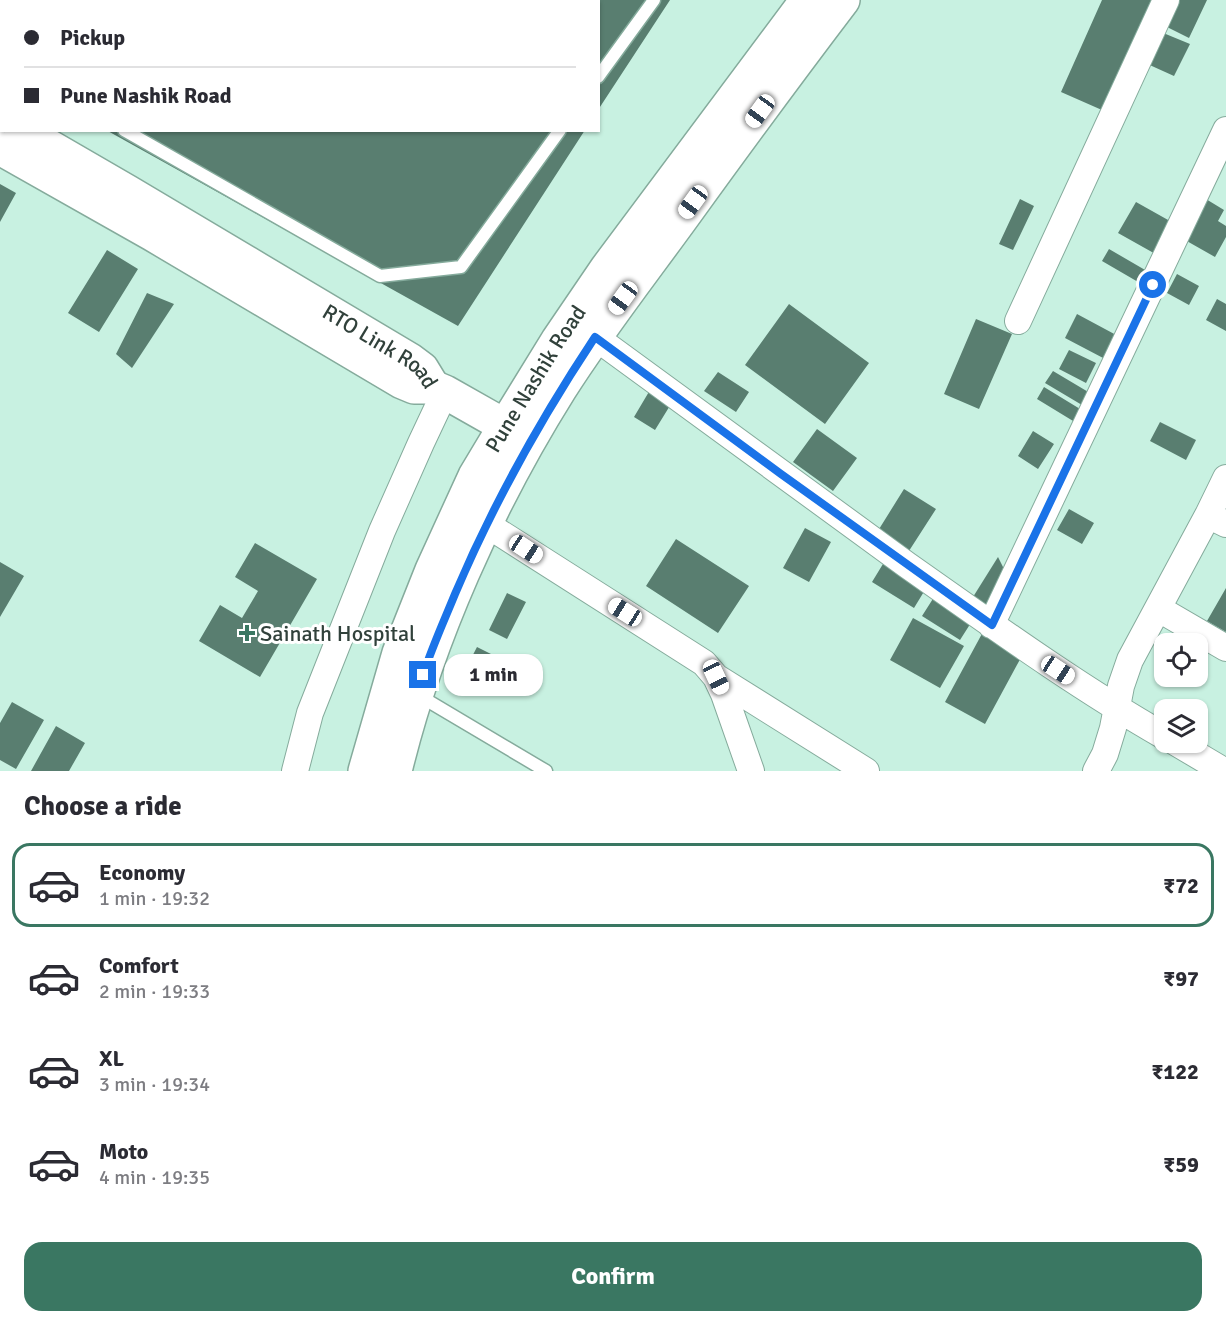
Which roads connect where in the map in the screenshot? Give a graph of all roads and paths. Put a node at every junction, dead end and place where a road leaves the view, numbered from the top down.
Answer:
1 (654, 0) edge
2 (807, 0) edge
3 (843, 0) edge
4 (1166, 0) edge
5 (600, 74) edge
6 (1226, 130) edge
7 (24, 132) edge
8 (128, 132) edge
9 (559, 132) edge
10 (0, 148) edge
11 (1018, 321) dead end
12 (595, 337) junction
13 (439, 389) junction
14 (505, 426) junction
15 (1226, 478) edge
16 (1217, 520) edge
17 (486, 524) junction
18 (1159, 609) junction
19 (992, 625) junction
20 (1226, 648) edge
21 (716, 677) junction
22 (417, 694) junction
23 (1116, 708) junction
24 (1154, 730) edge
25 (1194, 753) edge
26 (399, 769) edge
27 (295, 771) edge
28 (364, 771) edge
29 (546, 771) edge
30 (751, 771) edge
31 (866, 771) edge
32 (1096, 771) edge
33 (1224, 771) edge

1 - 5 lane
2 - 14 main road, Pune Nashik Road
3 - 12 main road, Pune Nashik Road
4 - 11 street
6 - 19 street
7 - 13 main road, RTO Link Road
8 - 9 lane
10 - 13 main road, RTO Link Road
12 - 17 main road, Pune Nashik Road
12 - 19 street
13 - 14 main road
13 - 27 street
14 - 28 main road, Pune Nashik Road
15 - 16 street
16 - 18 street
17 - 21 street
17 - 22 main road, Pune Nashik Road
18 - 20 street
18 - 23 street
19 - 23 street
21 - 30 street
21 - 31 street
22 - 26 main road, Pune Nashik Road
22 - 29 lane
23 - 24 street
23 - 32 street
25 - 33 street

